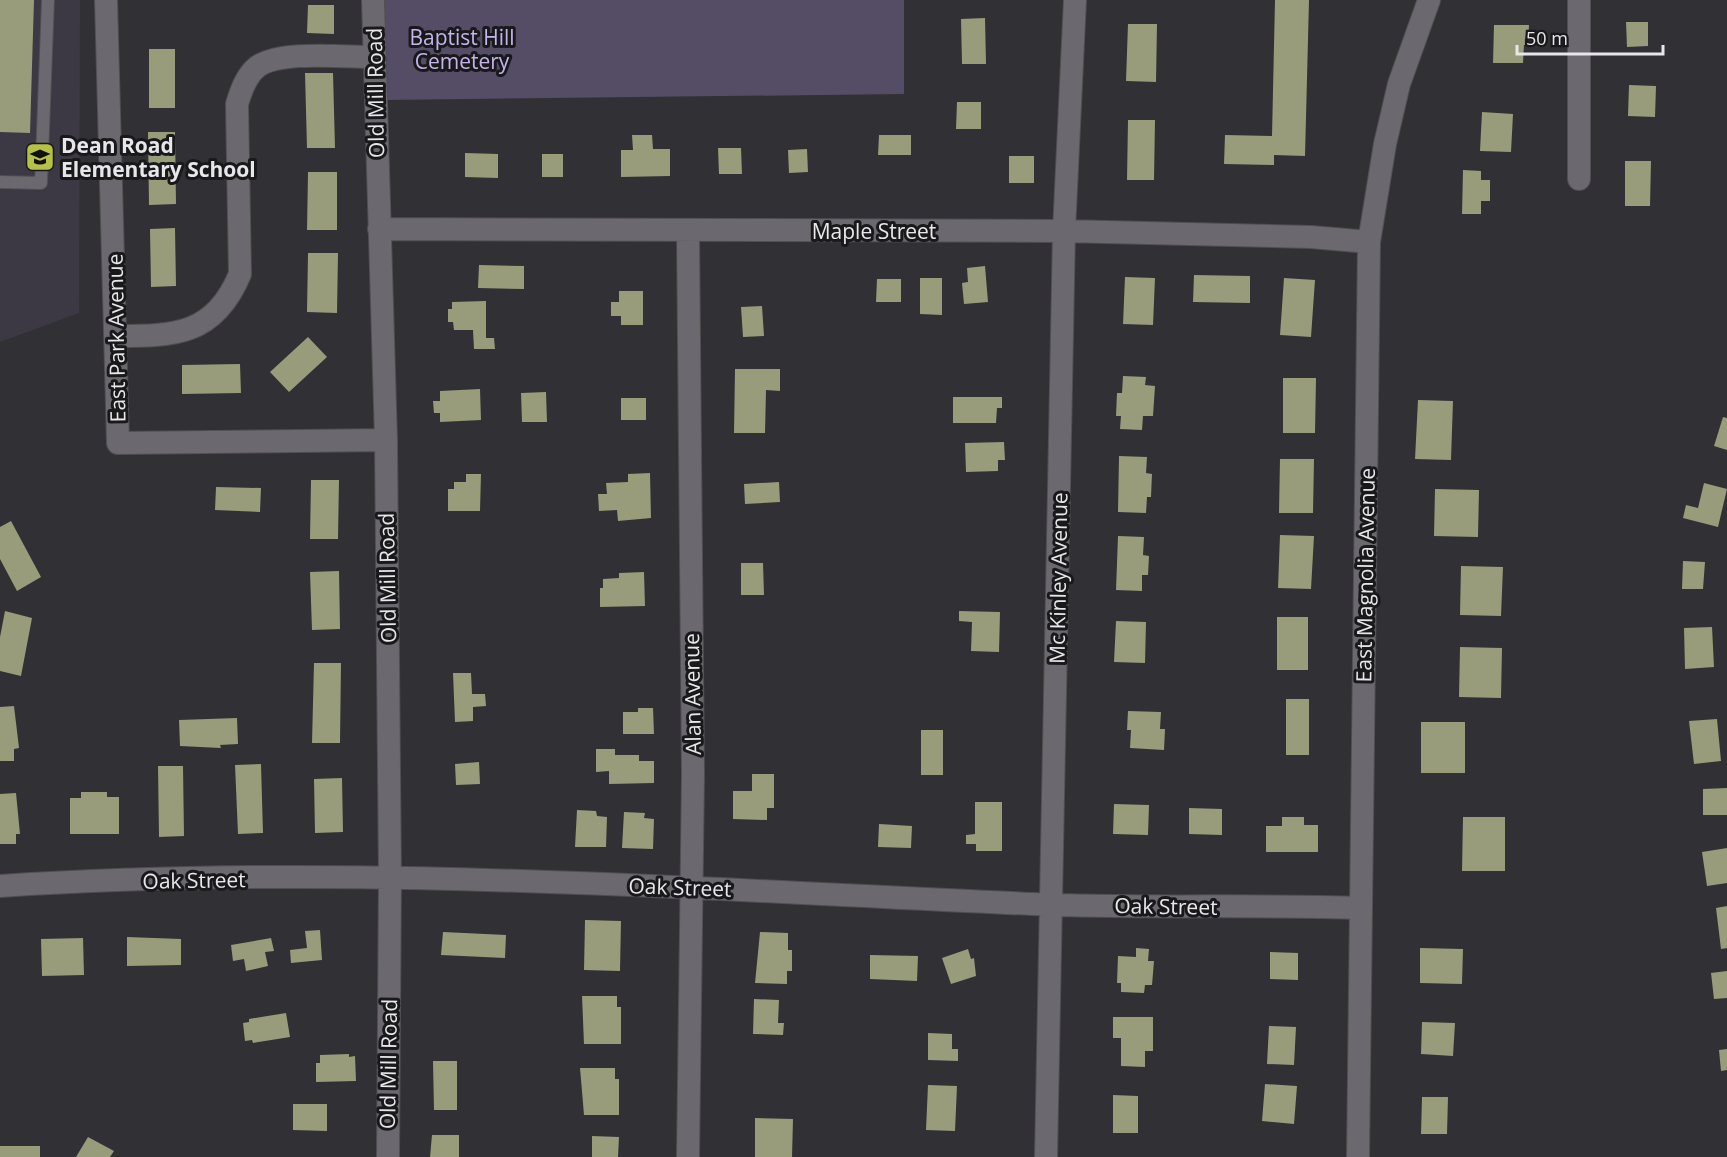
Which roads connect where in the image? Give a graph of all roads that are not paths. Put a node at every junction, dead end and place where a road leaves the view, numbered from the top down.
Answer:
1 (48, 0) edge
2 (106, 0) edge
3 (373, 0) edge
4 (1075, 0) edge
5 (1429, 0) edge
6 (1579, 0) edge
7 (374, 57) junction
8 (1579, 180) dead end
9 (0, 182) edge
10 (379, 229) junction
11 (688, 231) junction
12 (1064, 231) junction
13 (1369, 242) junction
14 (116, 336) junction
15 (386, 440) junction
16 (390, 878) junction
17 (0, 886) edge
18 (690, 887) junction
19 (1052, 905) junction
20 (1360, 908) junction
21 (388, 1157) edge
22 (688, 1157) edge
23 (1046, 1157) edge
24 (1358, 1157) edge

1 - 9 lane
2 - 14 street, East Park Avenue
3 - 7 street, Old Mill Road
4 - 12 street, Mc Kinley Avenue
5 - 13 street, East Magnolia Avenue
6 - 8 street
7 - 10 street, Old Mill Road
7 - 14 street
10 - 11 street, Maple Street
10 - 15 street, Old Mill Road
11 - 12 street, Maple Street
11 - 18 street, Alan Avenue
12 - 13 street, Maple Street
12 - 19 street, Mc Kinley Avenue
13 - 20 street, East Magnolia Avenue
14 - 15 street, East Park Avenue
15 - 16 street, Old Mill Road
16 - 17 street, Oak Street
16 - 18 street, Oak Street
16 - 21 street, Old Mill Road
18 - 19 street, Oak Street
18 - 22 street, Alan Avenue
19 - 20 street, Oak Street
19 - 23 street, Mc Kinley Avenue
20 - 24 street, East Magnolia Avenue

